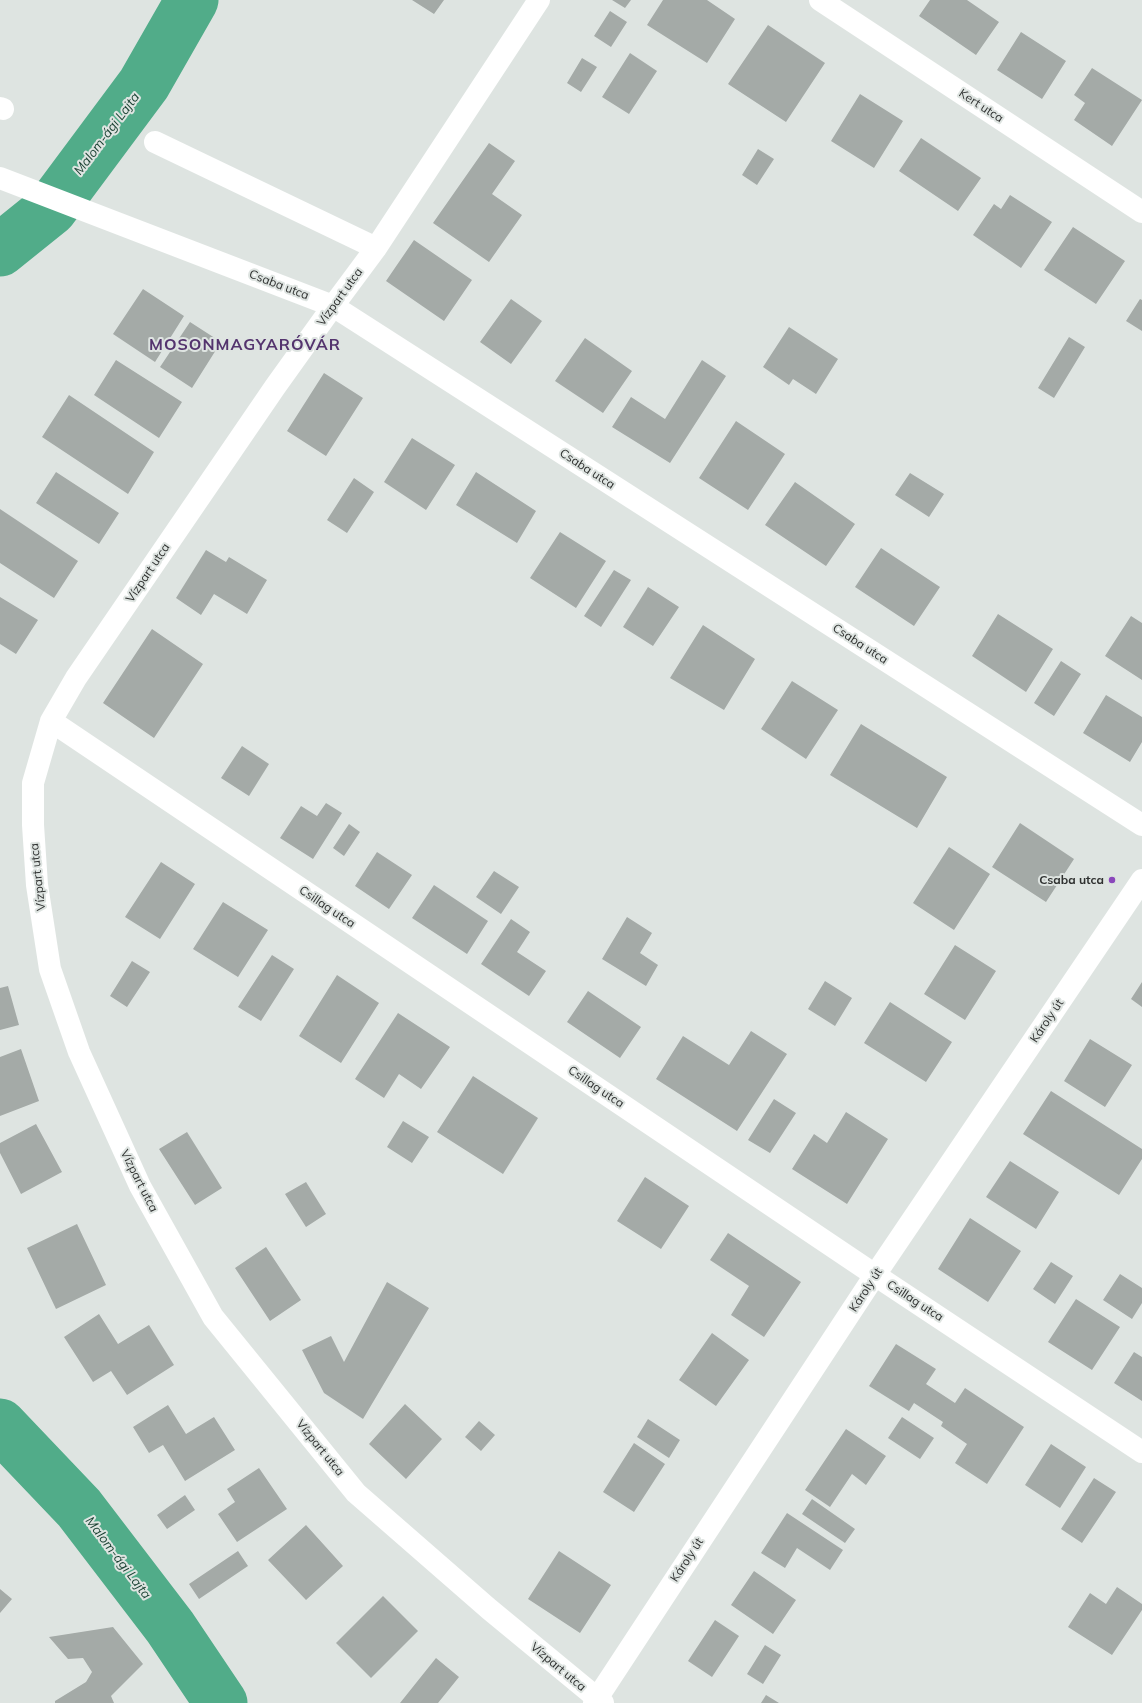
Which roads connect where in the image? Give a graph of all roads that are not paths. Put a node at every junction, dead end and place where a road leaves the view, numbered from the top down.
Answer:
1 (539, 0) edge
2 (820, 0) edge
3 (155, 142) dead end
4 (0, 178) edge
5 (1142, 212) edge
6 (376, 248) junction
7 (332, 306) junction
8 (51, 721) junction
9 (1142, 825) edge
10 (1142, 880) edge
11 (875, 1275) junction
12 (1142, 1452) edge
13 (598, 1702) edge

1 - 6 street, Vízpart utca
2 - 5 street, Kert utca
3 - 6 street
4 - 7 street, Csaba utca
6 - 7 street, Vízpart utca
7 - 8 street, Vízpart utca
7 - 9 street, Csaba utca
8 - 11 street, Csillag utca
8 - 13 street, Vízpart utca
10 - 11 street, Károly út
11 - 12 street, Csillag utca
11 - 13 street, Károly út

